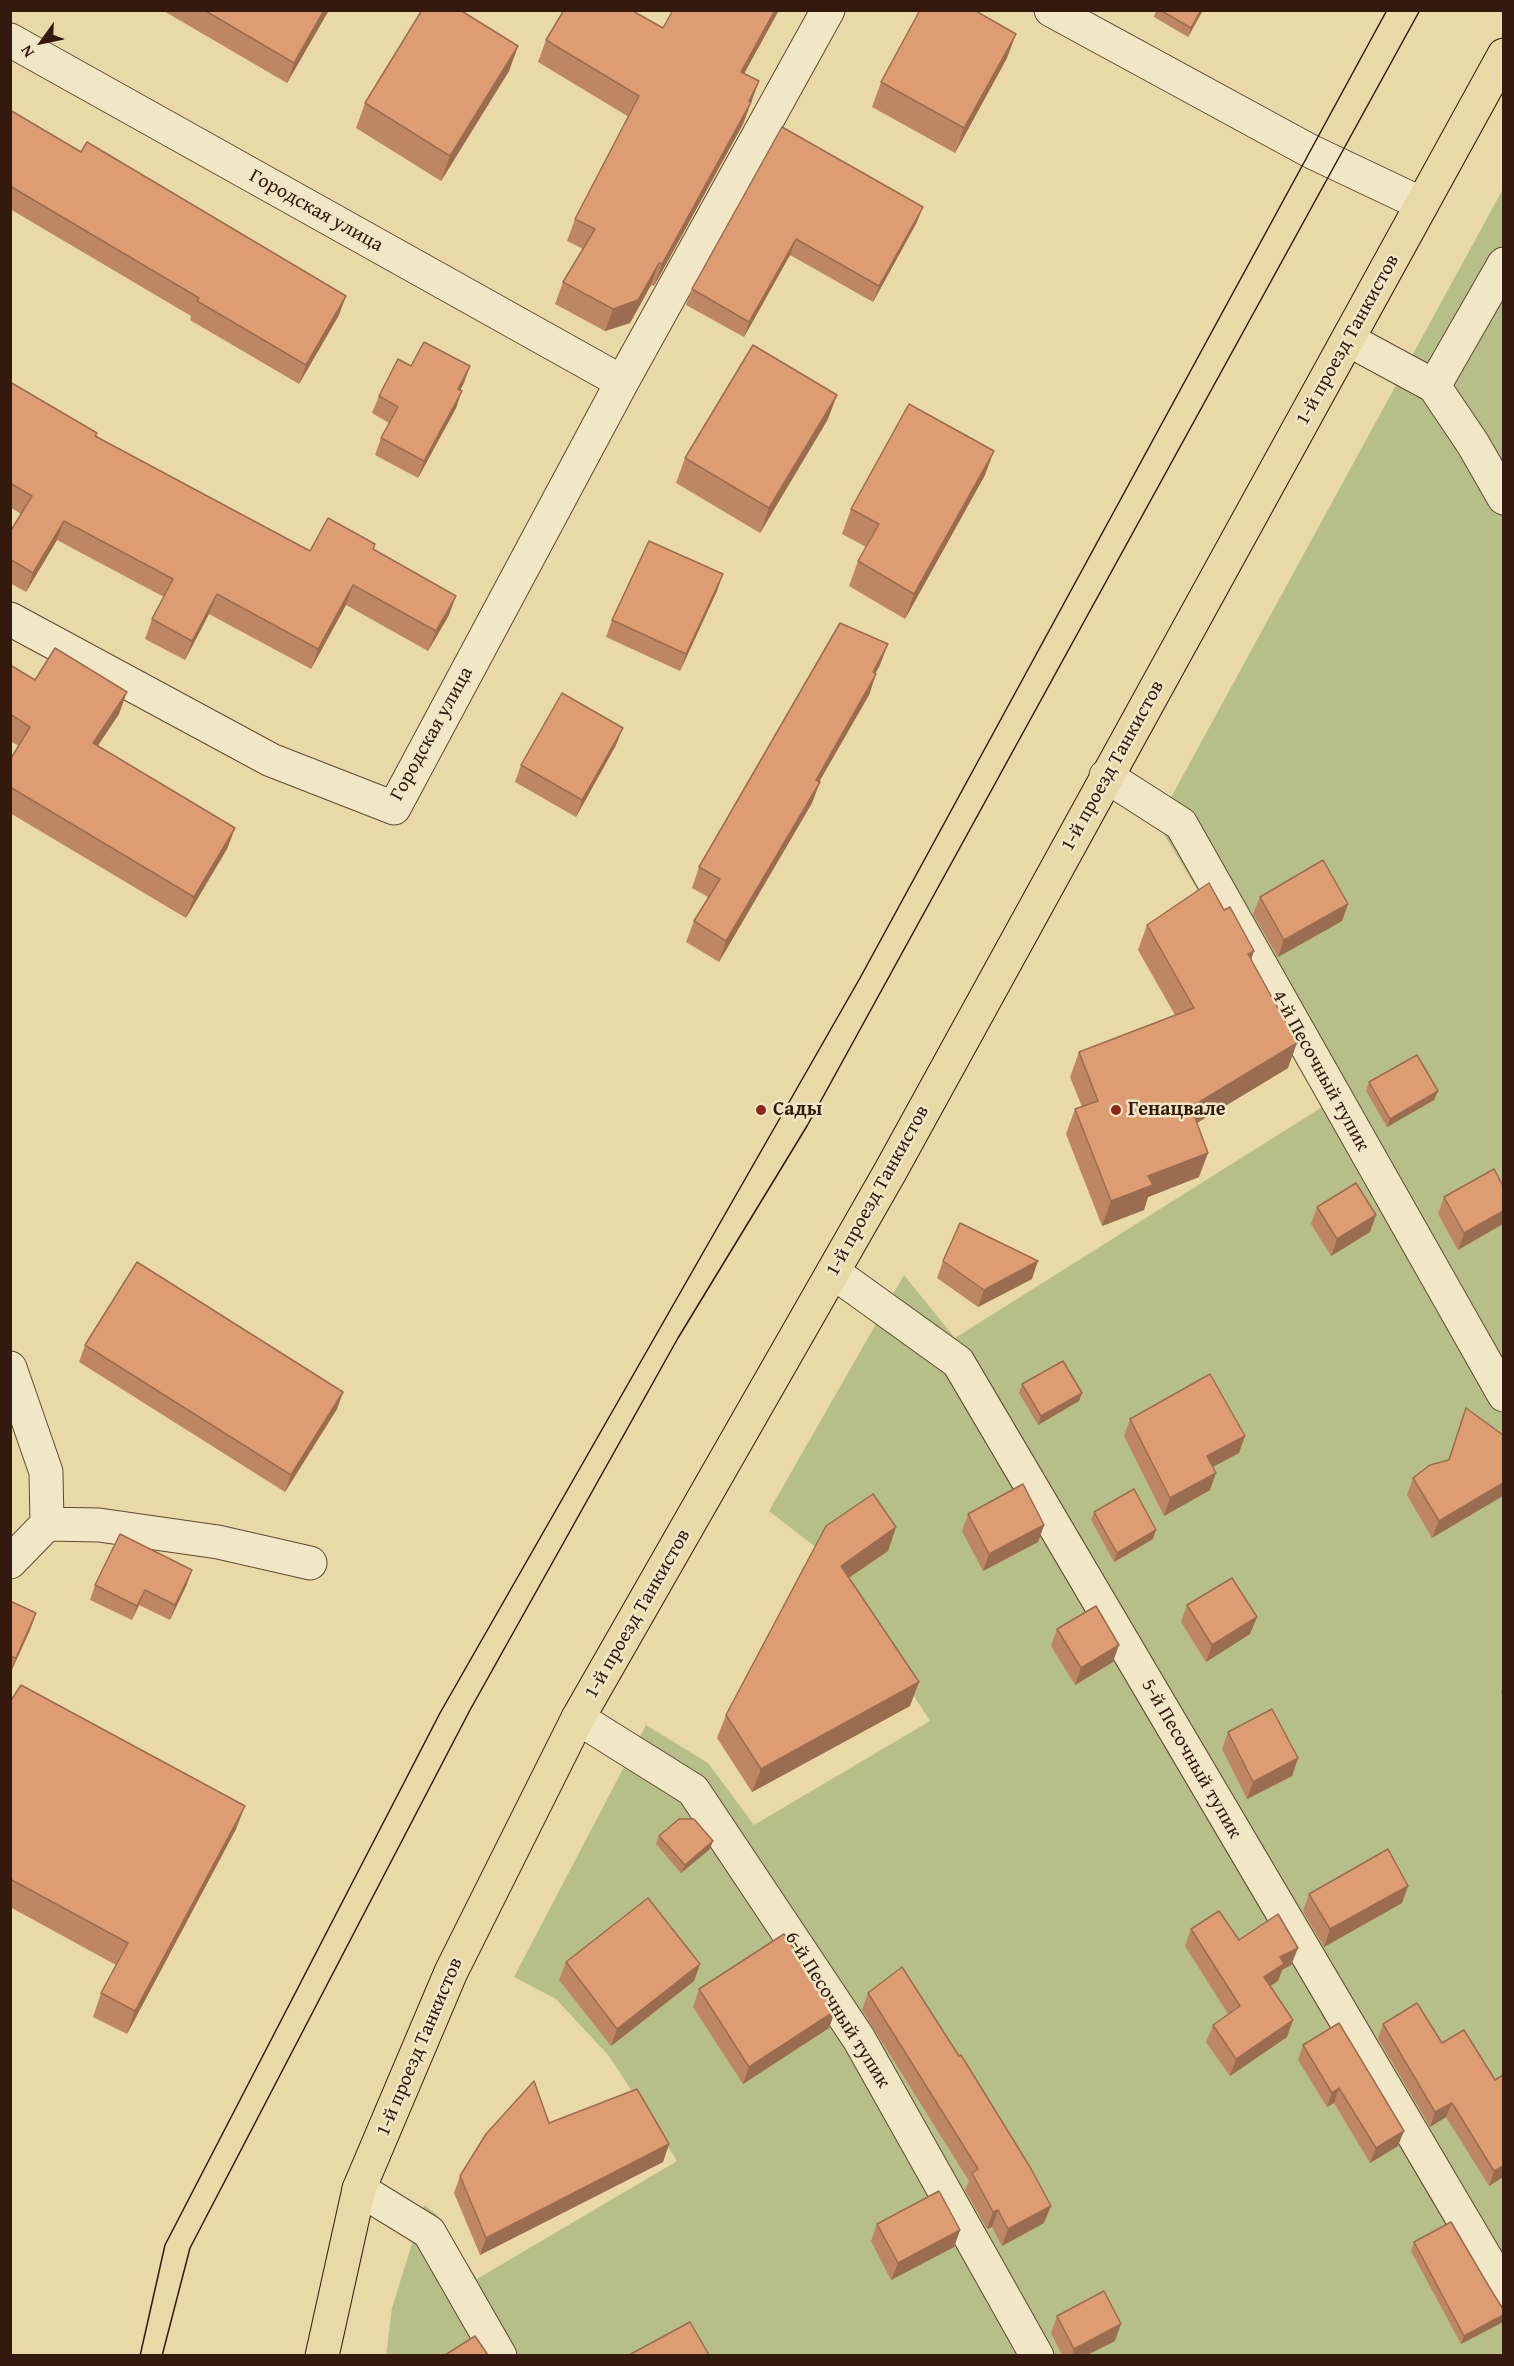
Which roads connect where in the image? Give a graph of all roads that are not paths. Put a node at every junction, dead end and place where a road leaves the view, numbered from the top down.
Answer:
1 (828, 10) edge
2 (1051, 10) edge
3 (10, 40) edge
4 (1503, 55) edge
5 (1422, 204) junction
6 (1503, 264) edge
7 (1349, 340) junction
8 (622, 382) junction
9 (1434, 386) junction
10 (1503, 498) edge
11 (10, 619) edge
12 (1107, 776) junction
13 (832, 1272) junction
14 (10, 1368) edge
15 (1503, 1395) edge
16 (47, 1524) junction
17 (10, 1562) edge
18 (310, 1563) dead end
19 (578, 1718) junction
20 (358, 2189) junction
21 (1503, 2289) edge
22 (322, 2355) edge
23 (500, 2355) edge
24 (1037, 2355) edge

1 - 8 street, Городская улица
2 - 5 street
3 - 8 street, Городская улица
4 - 5 main road, 1-й проезд Танкистов
5 - 7 main road, 1-й проезд Танкистов
6 - 9 street
7 - 9 street
7 - 12 main road, 1-й проезд Танкистов
8 - 11 street, Городская улица
9 - 10 street
12 - 13 main road, 1-й проезд Танкистов
12 - 15 street, 4-й Песочный тупик
13 - 19 main road, 1-й проезд Танкистов
13 - 21 street, 5-й Песочный тупик
14 - 16 street
16 - 17 street
16 - 18 street
19 - 20 main road, 1-й проезд Танкистов
19 - 24 street, 6-й Песочный тупик
20 - 22 main road, 1-й проезд Танкистов
20 - 23 street

